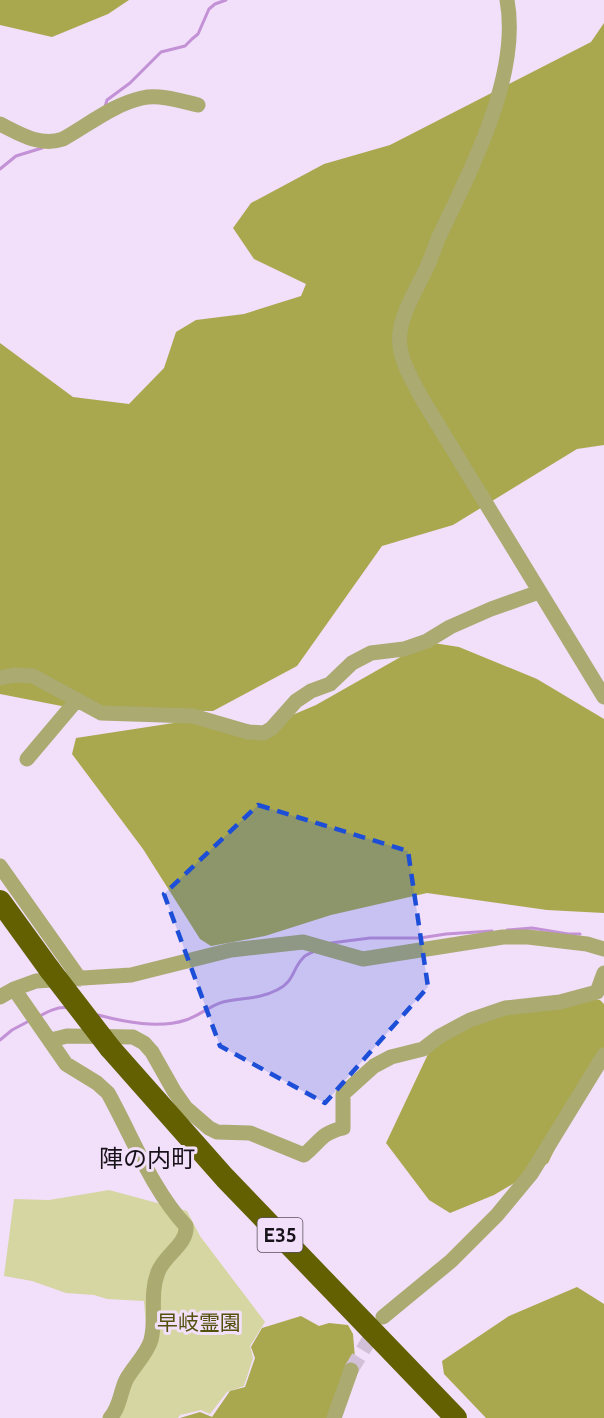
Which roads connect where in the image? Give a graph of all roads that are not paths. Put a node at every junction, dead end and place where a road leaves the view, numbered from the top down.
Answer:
1 (507, 0) edge
2 (198, 105) dead end
3 (0, 124) edge
4 (539, 592) junction
5 (0, 678) edge
6 (604, 697) edge
7 (76, 700) junction
8 (27, 759) dead end
9 (0, 866) edge
10 (0, 901) edge
11 (604, 949) edge
12 (604, 973) edge
13 (80, 979) junction
14 (14, 989) junction
15 (0, 998) edge
16 (51, 1040) junction
17 (604, 1055) edge
18 (382, 1317) tunnel mouth
19 (351, 1370) tunnel mouth
20 (110, 1418) edge
21 (334, 1418) edge
22 (456, 1418) edge

1 - 4 street
2 - 3 street
4 - 6 street
4 - 7 street
5 - 7 street
7 - 8 street
9 - 13 street
10 - 22 highway, E35, bridge
11 - 13 street
12 - 16 street
13 - 14 street
14 - 15 street
14 - 16 street
16 - 20 street
17 - 18 street
19 - 21 street

